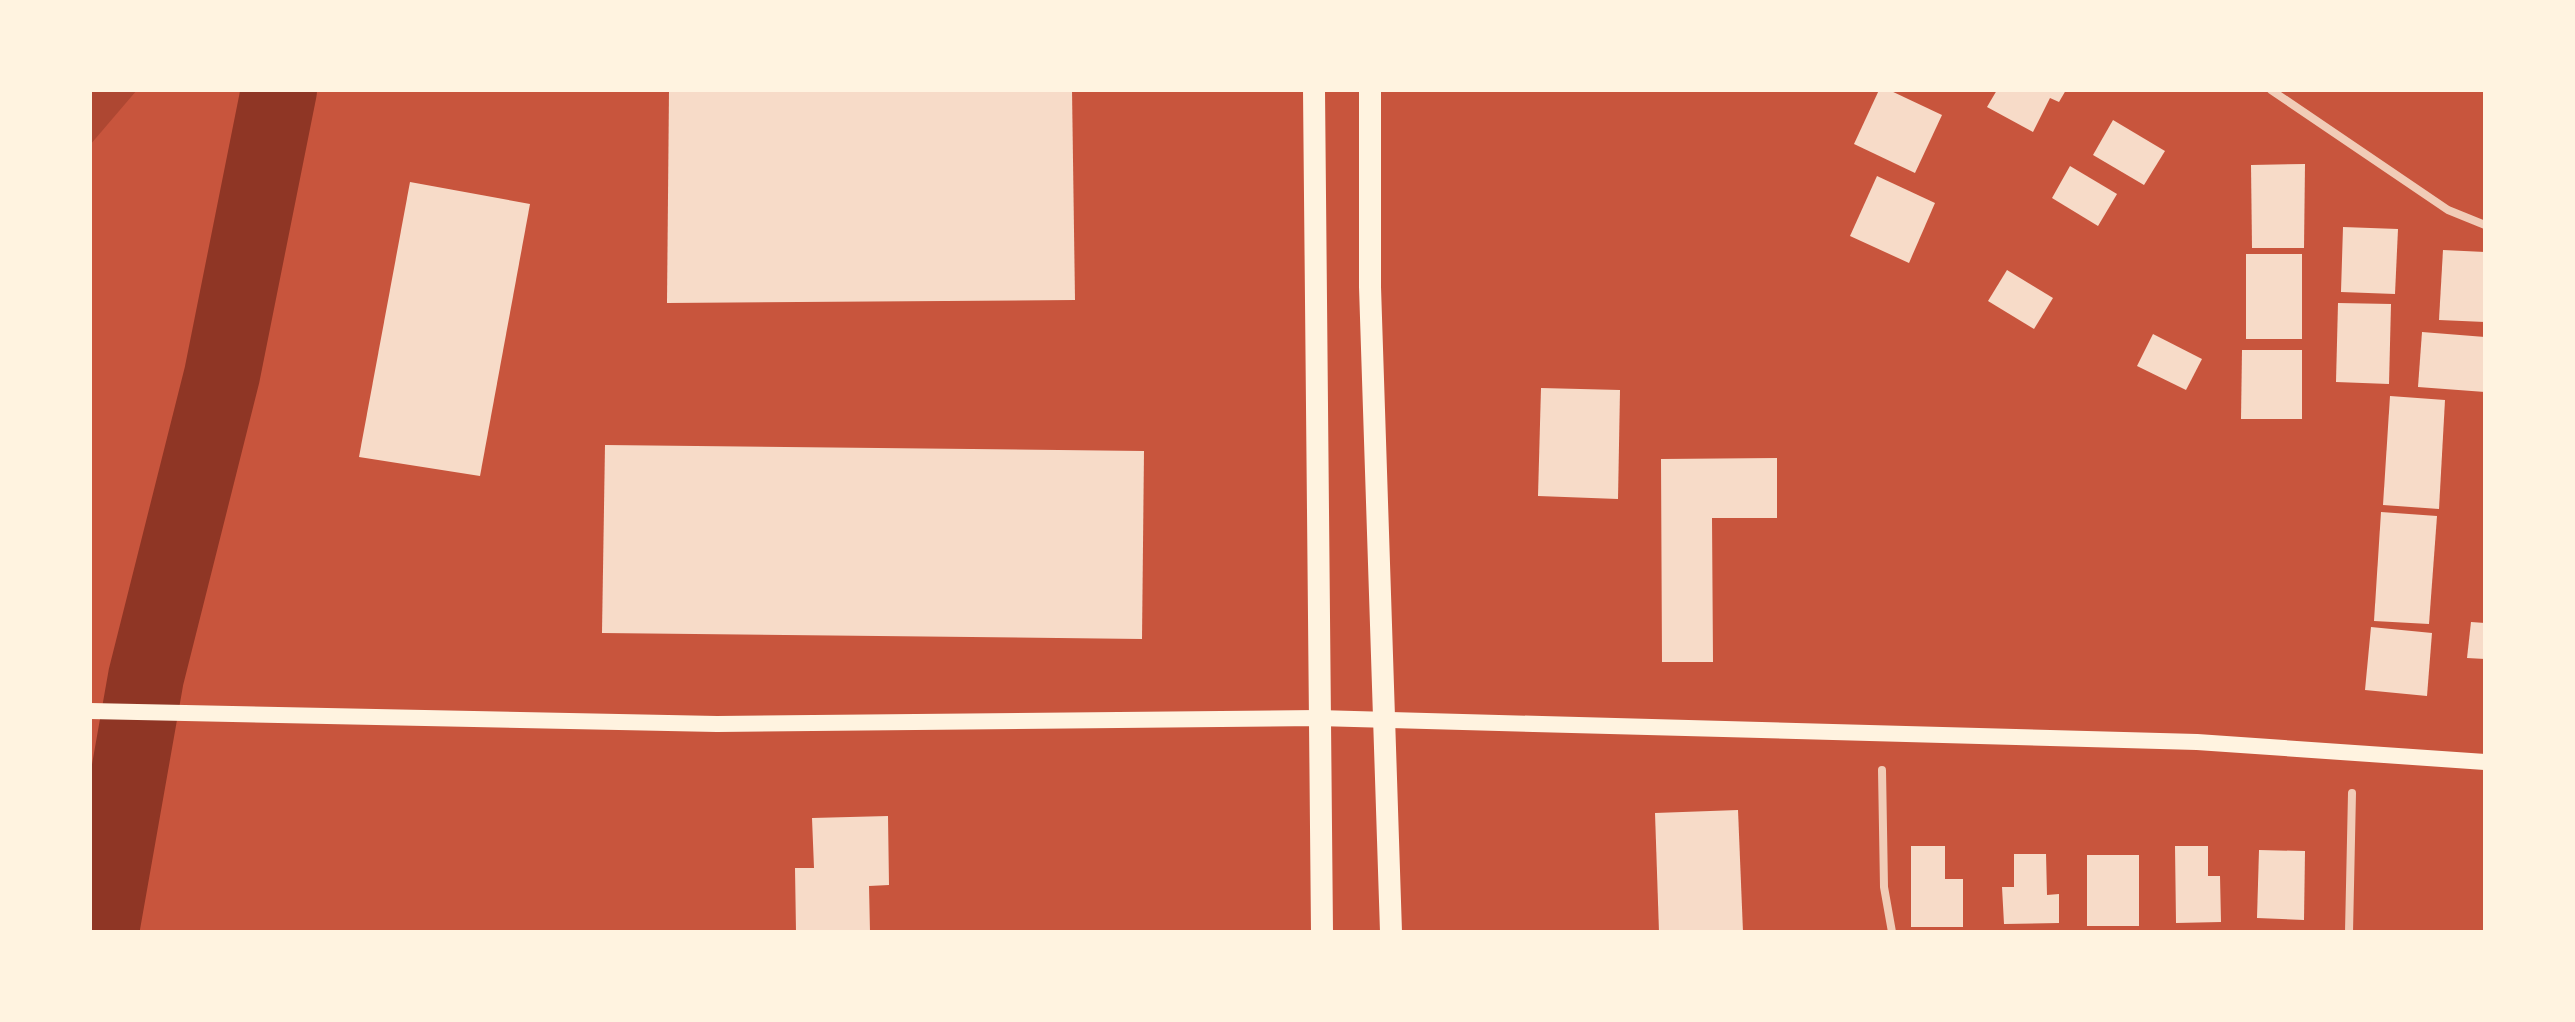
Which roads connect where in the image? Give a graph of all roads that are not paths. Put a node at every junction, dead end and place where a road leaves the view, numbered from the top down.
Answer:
1 (1314, 90) edge
2 (1370, 90) edge
3 (2271, 90) edge
4 (2485, 225) edge
5 (90, 711) edge
6 (1318, 718) junction
7 (1385, 720) junction
8 (2485, 762) edge
9 (1882, 770) dead end
10 (2352, 793) dead end
11 (1322, 932) edge
12 (1391, 932) edge
13 (1892, 932) edge
14 (2349, 932) edge

1 - 6 highway
2 - 7 highway
3 - 4 street
5 - 6 main road
6 - 7 main road
6 - 11 highway
7 - 8 main road
7 - 12 highway
9 - 13 street
10 - 14 street

